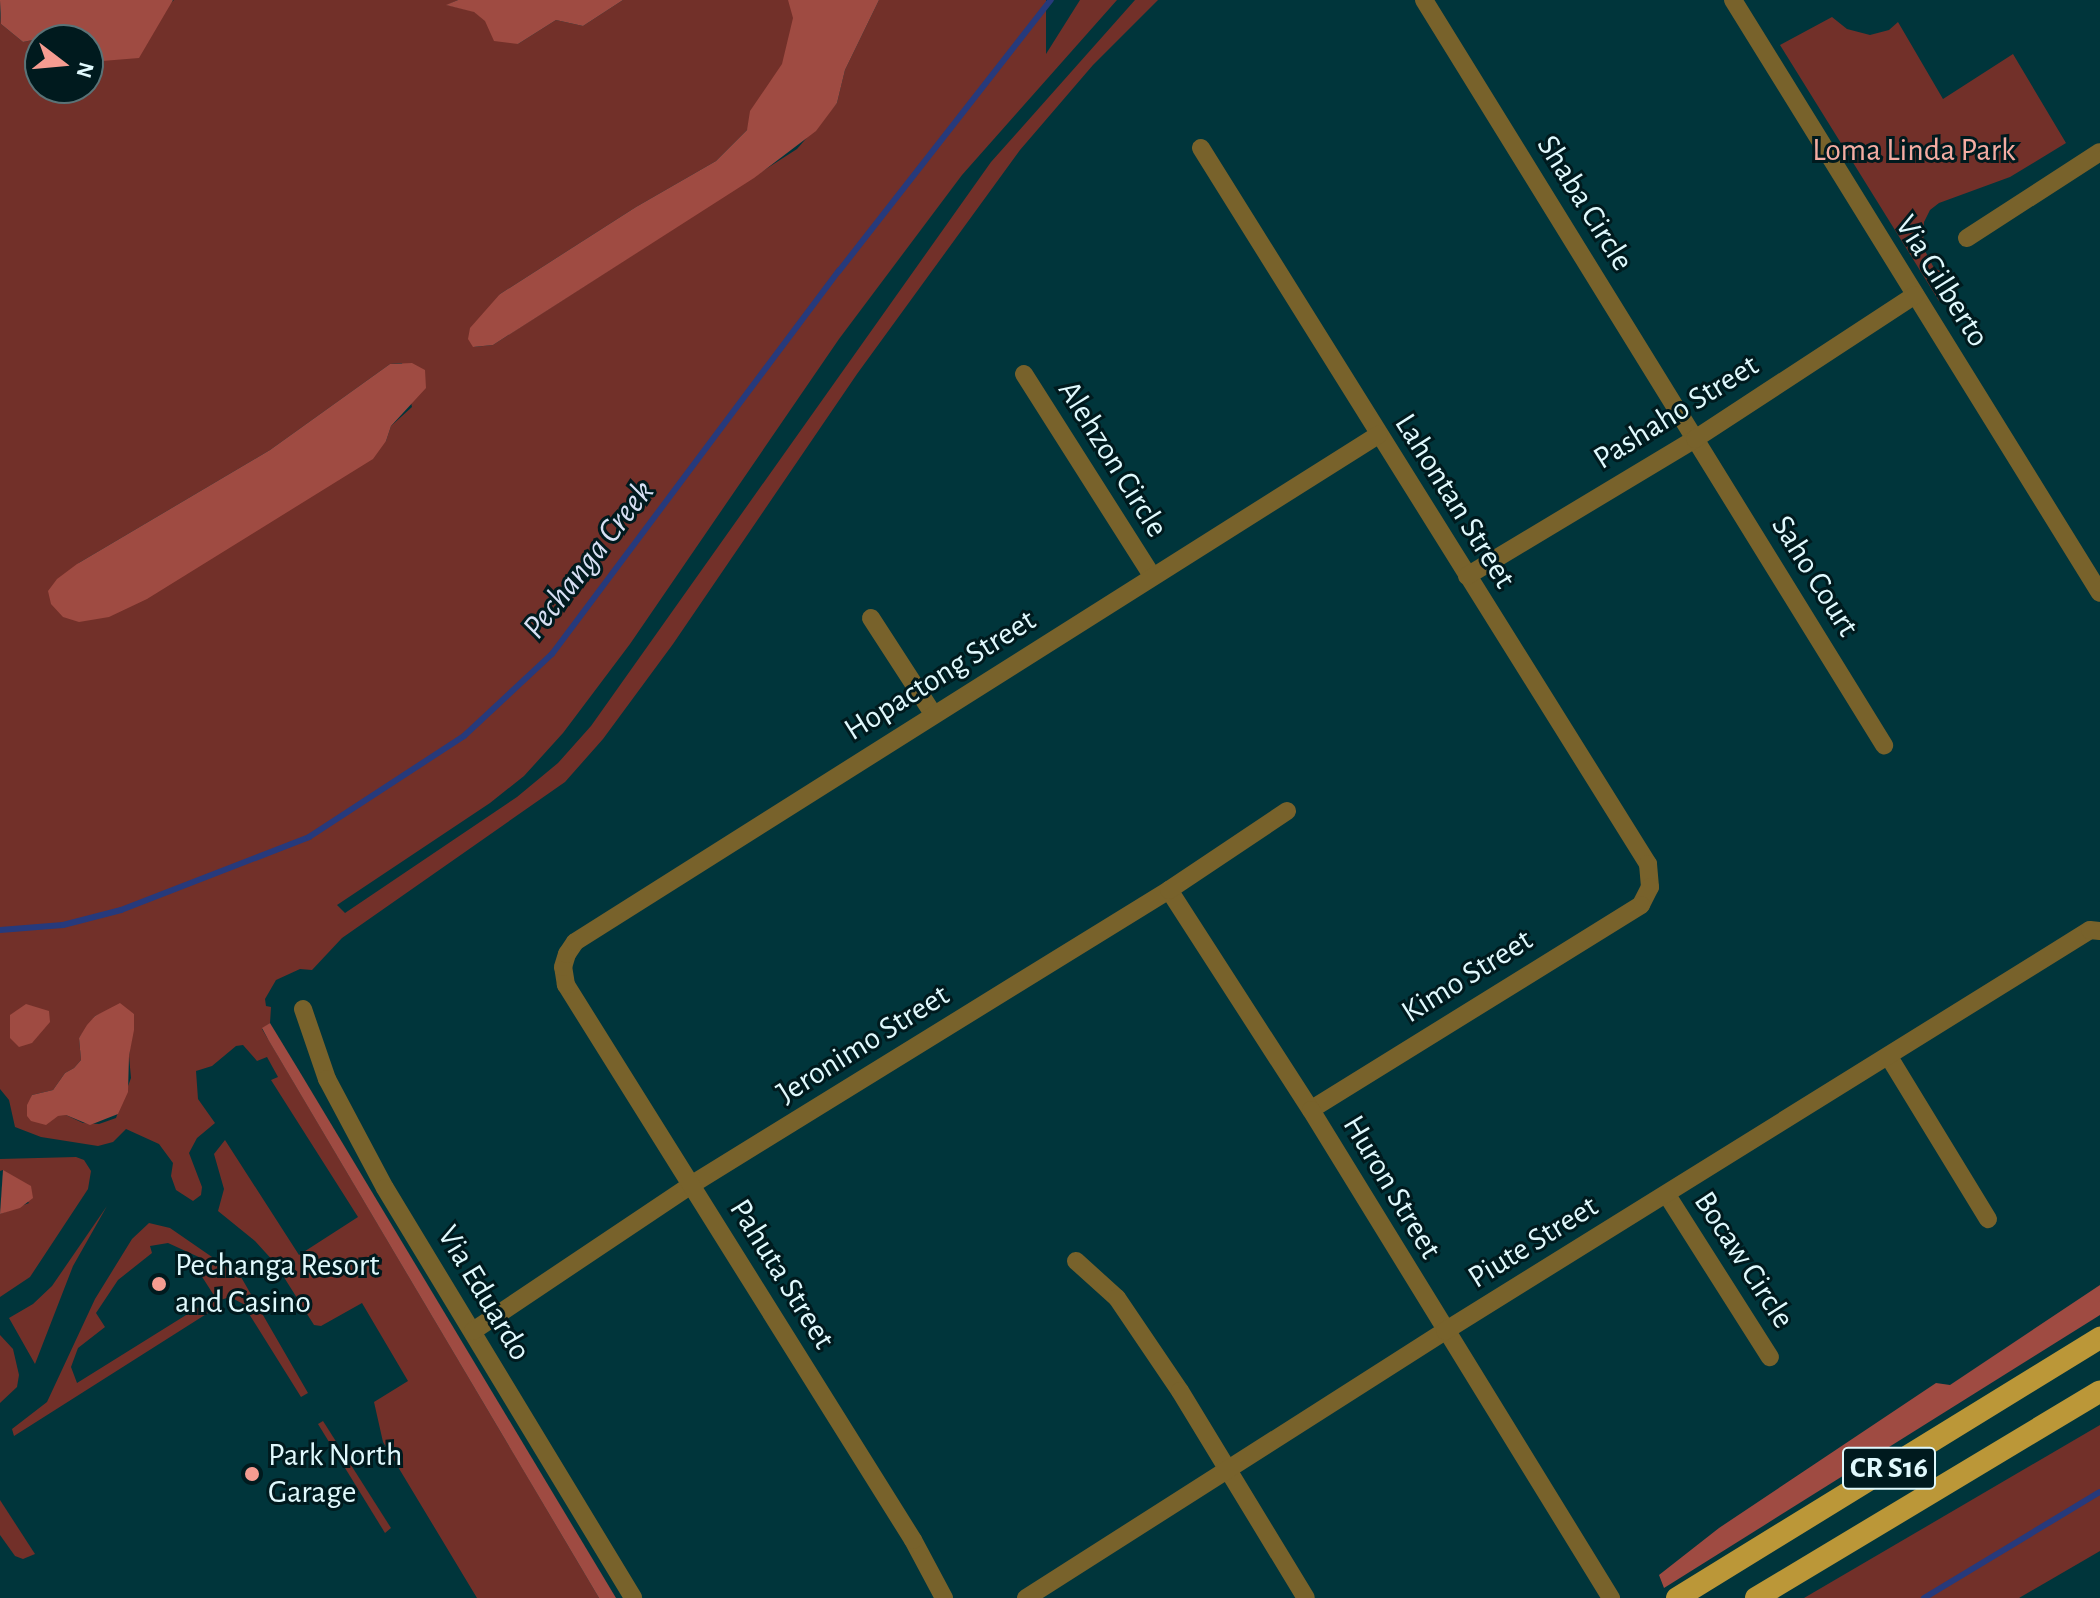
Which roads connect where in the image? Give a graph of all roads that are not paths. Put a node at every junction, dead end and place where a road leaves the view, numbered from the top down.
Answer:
1 (1424, 0) edge
2 (1733, 0) edge
3 (1201, 148) dead end
4 (2100, 152) edge
5 (1967, 238) dead end
6 (1915, 295) junction
7 (1024, 374) dead end
8 (1378, 435) junction
9 (1695, 439) junction
10 (1152, 576) junction
11 (1467, 576) junction
12 (2100, 593) edge
13 (871, 618) dead end
14 (933, 714) junction
15 (1884, 745) dead end
16 (1287, 811) dead end
17 (1650, 887) joint
18 (1169, 890) junction
19 (2100, 931) edge
20 (566, 985) joint
21 (303, 1009) dead end
22 (1889, 1057) junction
23 (1311, 1110) junction
24 (691, 1185) junction
25 (1667, 1195) junction
26 (1988, 1219) dead end
27 (1076, 1261) dead end
28 (473, 1331) junction
29 (1445, 1331) junction
30 (2100, 1338) edge
31 (1770, 1357) dead end
32 (2100, 1391) edge
33 (1229, 1471) junction
34 (944, 1597) edge
35 (633, 1598) edge
36 (1026, 1598) edge
37 (1306, 1598) edge
38 (1611, 1598) edge
39 (1677, 1598) edge
40 (1756, 1598) edge

1 - 9 street, Shaba Circle
2 - 6 street, Via Gilberto
3 - 8 street, Lahontan Street
4 - 5 street
6 - 9 street, Pashaho Street
6 - 12 street, Via Gilberto
7 - 10 street, Alehzon Circle
8 - 10 street, Hopactong Street
8 - 11 street, Lahontan Street
9 - 11 street, Pashaho Street
9 - 15 street, Saho Court
10 - 14 street, Hopactong Street
11 - 17 street, Lahontan Street
13 - 14 street
14 - 20 street, Hopactong Street
16 - 18 street, Jeronimo Street
17 - 23 street, Kimo Street
18 - 23 street, Huron Street
18 - 24 street, Jeronimo Street
19 - 22 street, Piute Street
20 - 24 street, Pahuta Street
21 - 28 street, Via Eduardo
22 - 25 street, Piute Street
22 - 26 street
23 - 29 street, Huron Street
24 - 28 street, Jeronimo Street
24 - 34 street, Pahuta Street
25 - 29 street, Piute Street
25 - 31 street, Bocaw Circle
27 - 33 street
28 - 35 street, Via Eduardo
29 - 33 street, Piute Street
29 - 38 street, Huron Street
30 - 39 main road, CR S16
32 - 40 main road, CR S16
33 - 36 street, Piute Street
33 - 37 street

